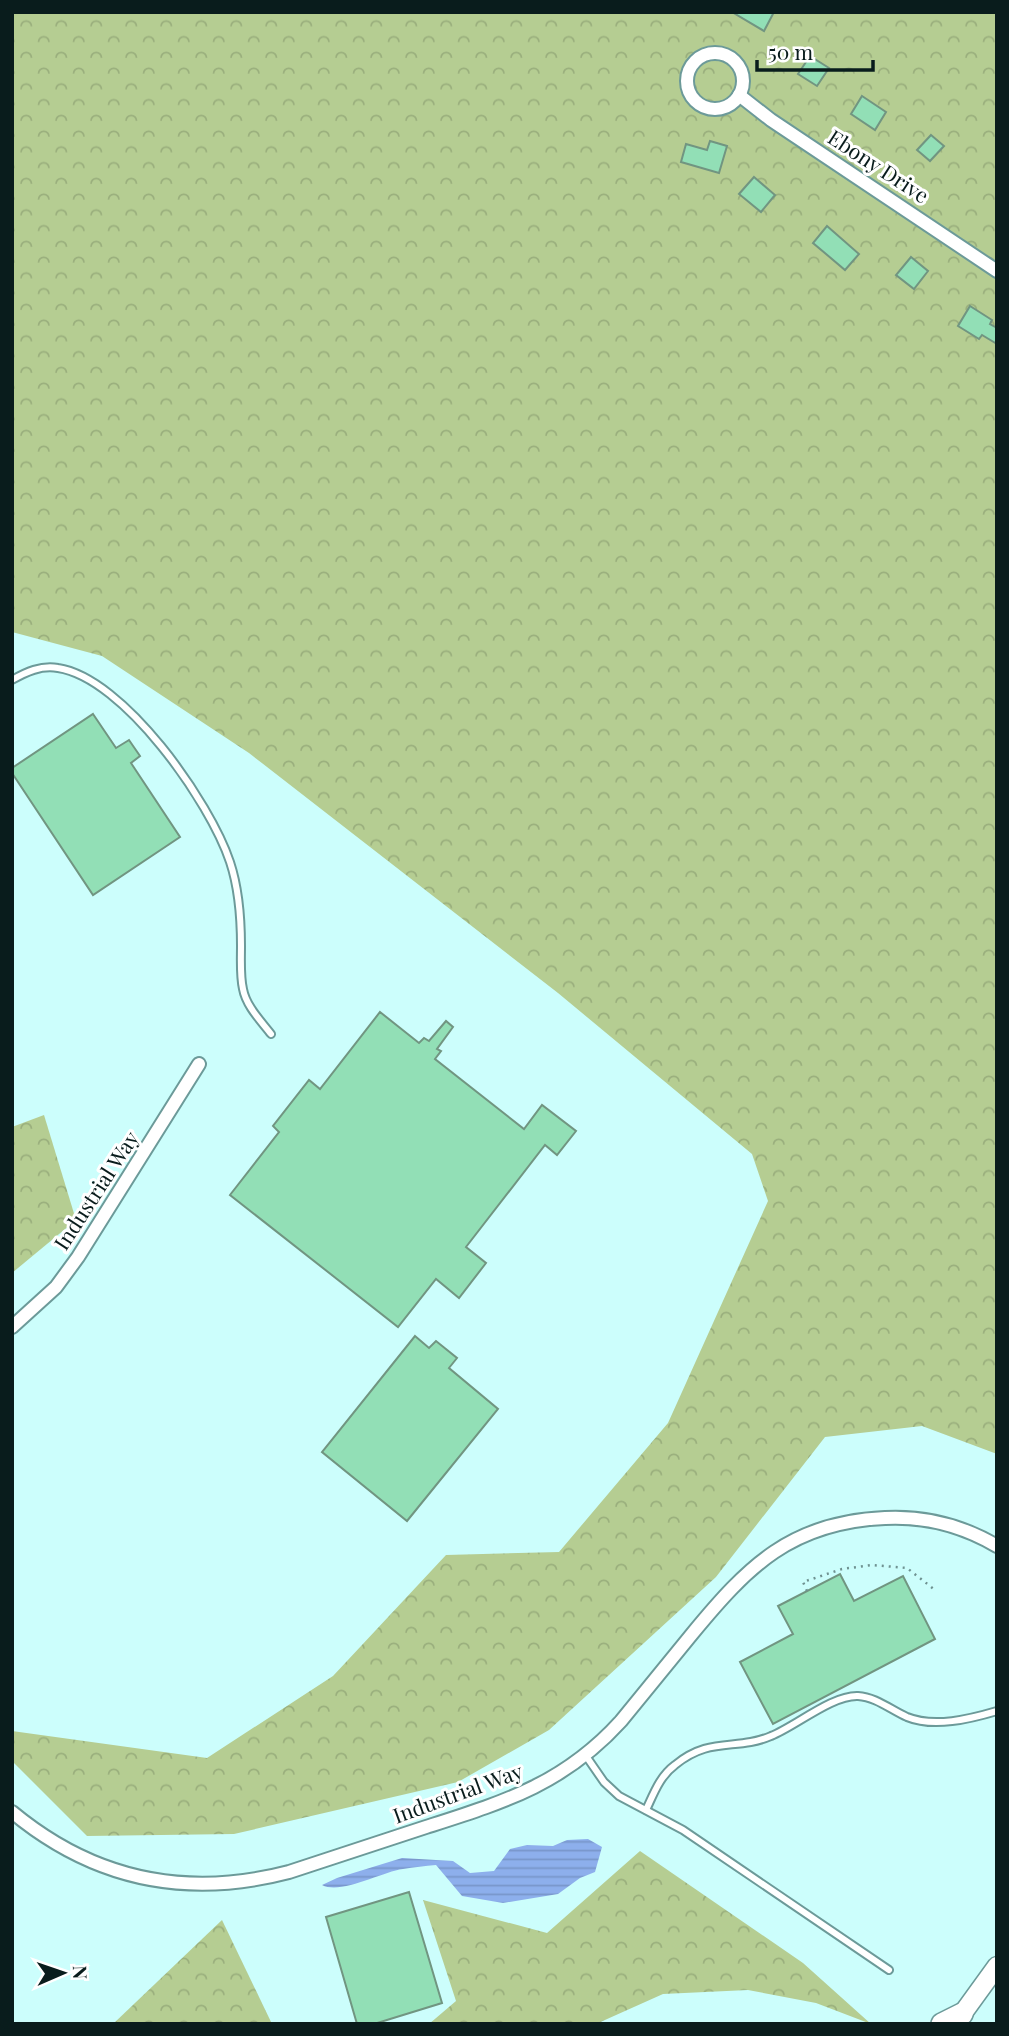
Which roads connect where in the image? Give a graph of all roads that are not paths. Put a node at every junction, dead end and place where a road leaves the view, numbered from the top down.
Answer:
1 (740, 95) junction
2 (997, 271) edge
3 (12, 680) edge
4 (271, 1034) dead end
5 (199, 1064) dead end
6 (12, 1327) edge
7 (997, 1546) edge
8 (997, 1711) edge
9 (586, 1756) junction
10 (646, 1810) junction
11 (12, 1812) edge
12 (997, 1966) edge
13 (889, 1970) dead end
14 (959, 2019) edge
15 (942, 2024) edge

1 - 1 street
1 - 2 street, Ebony Drive
3 - 4 lane
5 - 6 street, Industrial Way
7 - 9 street, Industrial Way
8 - 10 lane
9 - 10 lane
9 - 11 street, Industrial Way
10 - 13 lane
12 - 14 street
14 - 15 highway

